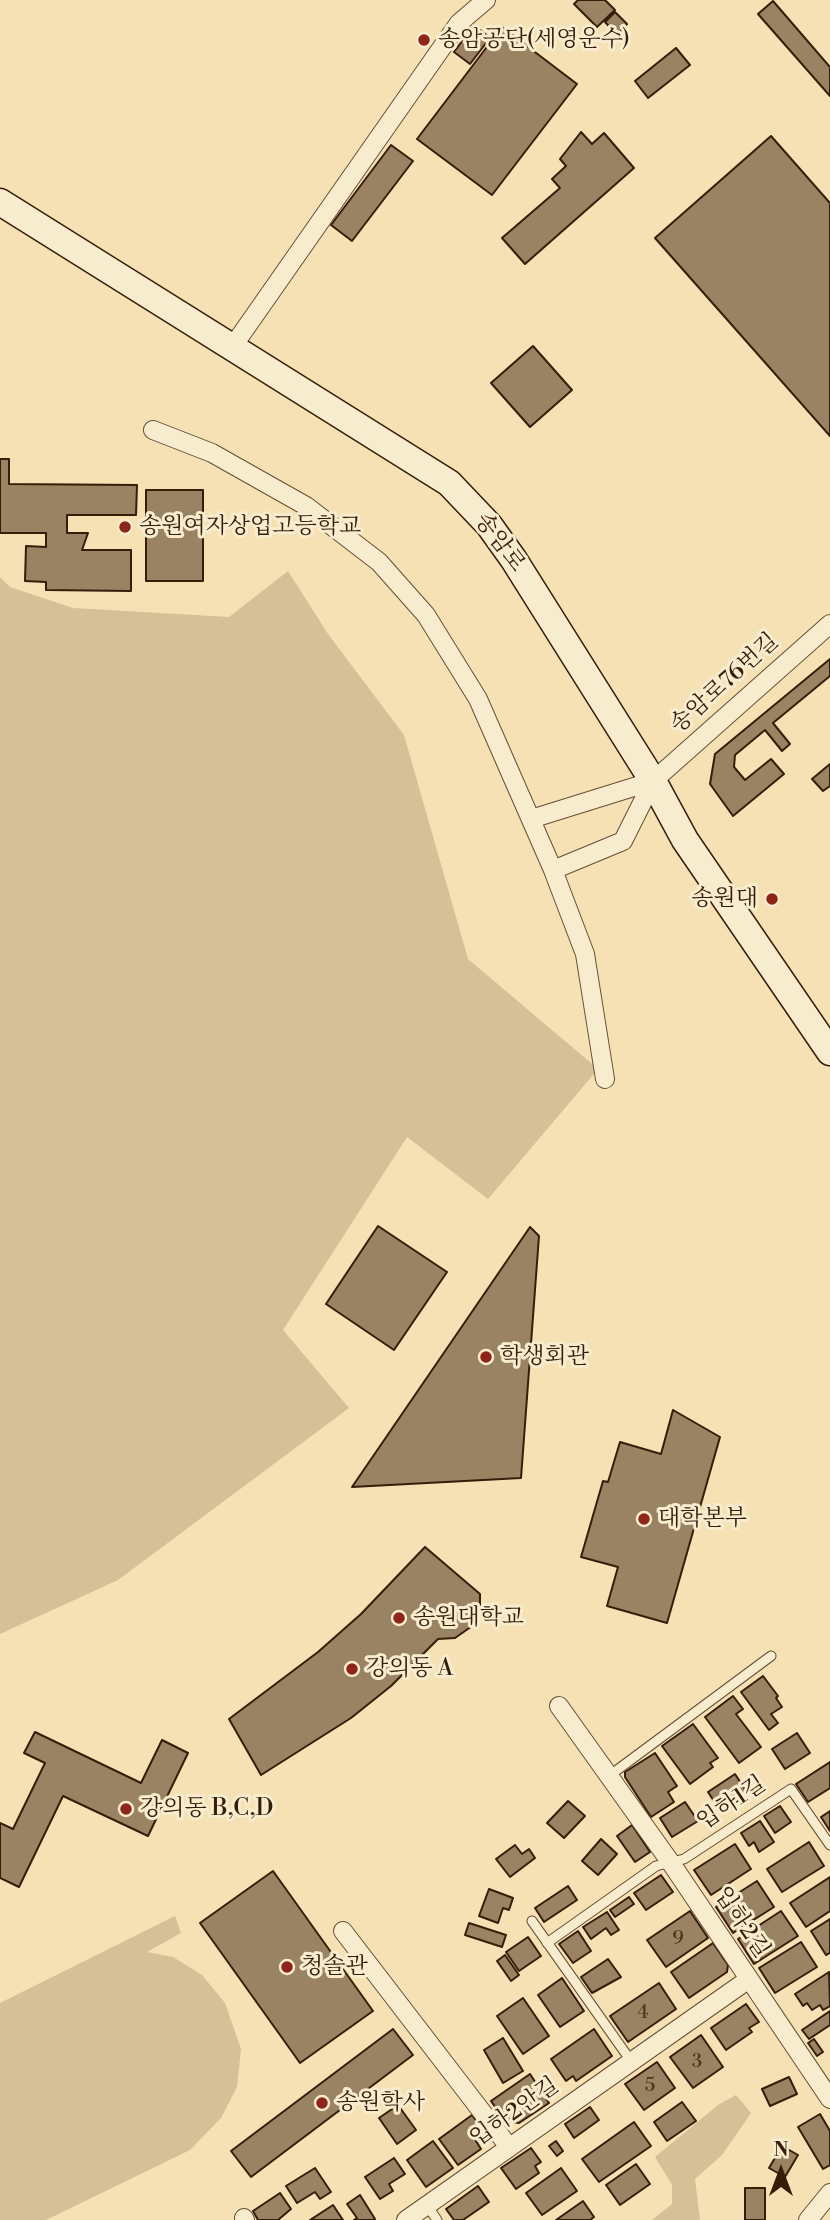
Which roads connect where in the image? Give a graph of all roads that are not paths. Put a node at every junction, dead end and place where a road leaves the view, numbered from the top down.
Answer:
1 (486, 0) edge
2 (0, 202) edge
3 (231, 349) junction
4 (153, 430) dead end
5 (830, 625) edge
6 (653, 781) junction
7 (531, 819) junction
8 (553, 870) junction
9 (830, 1052) edge
10 (605, 1079) dead end
11 (771, 1656) dead end
12 (559, 1706) dead end
13 (609, 1776) junction
14 (830, 1845) edge
15 (671, 1863) junction
16 (532, 1921) dead end
17 (343, 1931) dead end
18 (547, 1943) junction
19 (749, 1979) junction
20 (631, 2061) junction
21 (830, 2099) edge
22 (509, 2147) junction
23 (830, 2193) edge
24 (432, 2213) edge
25 (406, 2220) edge
26 (808, 2220) edge

1 - 3 street
2 - 3 main road, 송암로
3 - 6 main road, 송암로
4 - 7 street
5 - 6 street, 송암로76번길
6 - 7 street
6 - 8 street
6 - 9 main road, 송암로
7 - 8 street
8 - 10 street
11 - 13 lane
12 - 13 street, 입하2길
13 - 15 street, 입하2길
14 - 15 lane, 입하1길
15 - 18 lane
15 - 19 street, 입하2길
16 - 18 lane
17 - 22 street
18 - 20 lane
19 - 20 street, 입하2안길
19 - 21 street, 입하2길
20 - 22 street, 입하2안길
22 - 24 street, 입하2안길
23 - 26 street
24 - 25 street, 입하2안길

